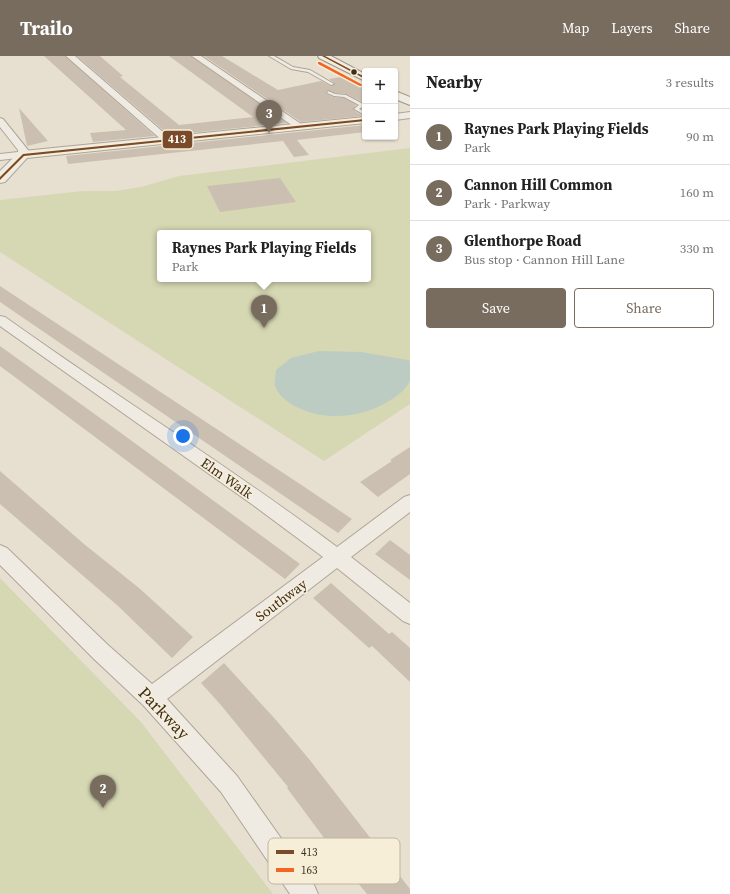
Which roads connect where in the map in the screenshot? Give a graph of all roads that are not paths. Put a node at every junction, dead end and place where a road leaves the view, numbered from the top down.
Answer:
1 (70, 56) edge
2 (196, 56) edge
3 (271, 56) edge
4 (323, 56) edge
5 (362, 76) edge
6 (332, 84) dead end
7 (328, 92) dead end
8 (398, 96) edge
9 (410, 102) edge
10 (362, 105) edge
11 (362, 105) edge
12 (362, 112) edge
13 (410, 115) edge
14 (398, 117) edge
15 (362, 120) edge
16 (0, 121) edge
17 (299, 126) junction
18 (167, 140) junction
19 (23, 155) junction
20 (0, 157) edge
21 (0, 179) edge
22 (0, 320) edge
23 (410, 502) edge
24 (0, 553) edge
25 (338, 557) junction
26 (410, 615) edge
27 (151, 698) junction
28 (268, 840) edge
29 (298, 884) edge
30 (305, 894) edge

1 - 18 street
2 - 17 street
3 - 6 lane
4 - 5 main road
7 - 10 lane
8 - 9 main road
11 - 12 lane
13 - 14 street
15 - 17 street
16 - 19 street
17 - 18 street
18 - 19 street
19 - 20 street
19 - 21 street
22 - 25 street, Elm Walk
23 - 25 street, Southway
24 - 27 street, Parkway
25 - 26 street, Elm Walk
25 - 27 street, Southway
27 - 28 street, Parkway
29 - 30 street, Parkway

